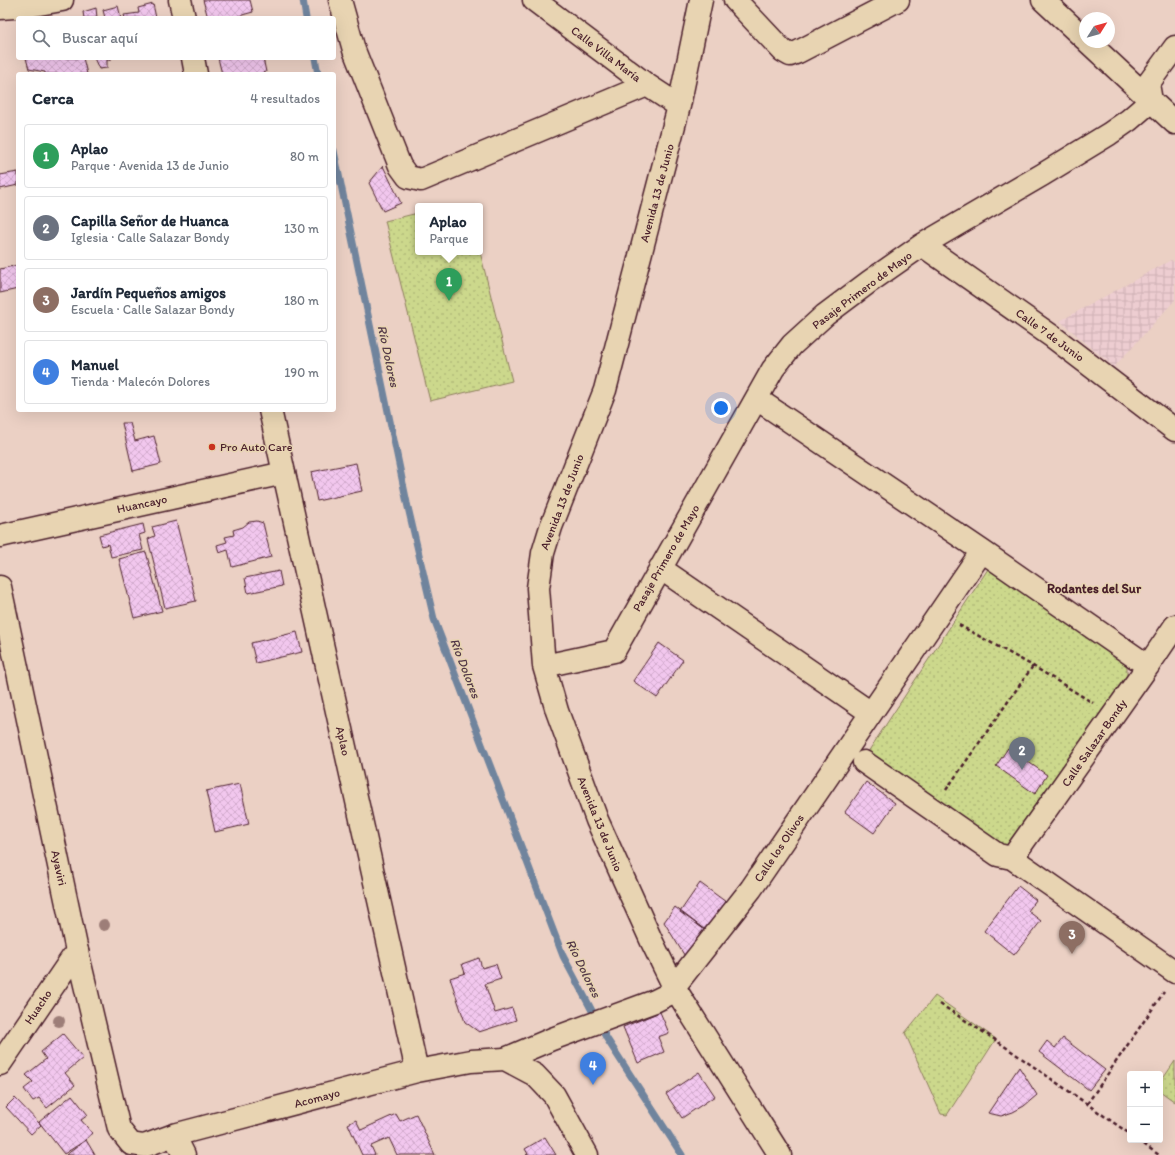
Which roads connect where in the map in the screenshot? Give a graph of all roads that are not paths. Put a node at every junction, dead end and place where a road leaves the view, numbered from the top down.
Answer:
1 (62, 0) edge
2 (180, 0) edge
3 (340, 0) edge
4 (534, 0) edge
5 (701, 0) edge
6 (735, 0) edge
7 (898, 0) edge
8 (1043, 0) edge
9 (0, 8) edge
10 (184, 16) edge
11 (1079, 33) edge
12 (1175, 46) edge
13 (1094, 48) edge
14 (193, 60) edge
15 (196, 72) edge
16 (647, 85) junction
17 (1151, 101) junction
18 (679, 106) junction
19 (1175, 123) edge
20 (922, 245) junction
21 (757, 399) junction
22 (270, 412) edge
23 (1175, 430) edge
24 (284, 473) junction
25 (0, 536) edge
26 (982, 552) junction
27 (660, 568) junction
28 (0, 587) edge
29 (1175, 626) edge
30 (544, 666) junction
31 (1148, 666) junction
32 (871, 713) junction
33 (864, 762) dead end
34 (1012, 858) junction
35 (76, 950) junction
36 (1171, 981) edge
37 (674, 988) junction
38 (505, 1059) junction
39 (0, 1064) edge
40 (417, 1072) junction
41 (174, 1135) junction
42 (131, 1144) joint
43 (184, 1155) edge
44 (587, 1155) edge
45 (780, 1155) edge

1 - 9 street
2 - 10 street
3 - 16 street
4 - 16 street, Calle Villa María
5 - 18 street, Avenida 13 de Junio
6 - 7 street
8 - 11 street
12 - 17 street
13 - 17 street
14 - 15 street
16 - 18 street, Calle Villa María
17 - 19 street
17 - 20 street, Pasaje Primero de Mayo
18 - 30 street, Avenida 13 de Junio
20 - 21 street, Pasaje Primero de Mayo
20 - 23 street, Calle 7 de Junio
21 - 26 street
21 - 27 street, Pasaje Primero de Mayo
22 - 24 street, Aplao
24 - 25 street, Huancayo
24 - 40 street, Aplao
26 - 31 street
26 - 32 street, Calle los Olivos
27 - 30 street, Pasaje Primero de Mayo
27 - 32 street
28 - 35 street, Ayaviri
29 - 31 street, Calle Salazar Bondy
30 - 37 street, Avenida 13 de Junio
31 - 34 street, Calle Salazar Bondy
32 - 37 street, Calle los Olivos
33 - 34 street
34 - 36 street
35 - 39 street, Huacho
35 - 42 street, Ayaviri
37 - 38 street, Calle los Olivos
37 - 45 street, Avenida 13 de Junio
38 - 40 street, Acomayo
38 - 44 street
40 - 41 street, Acomayo
41 - 42 street, Acomayo
41 - 43 street

